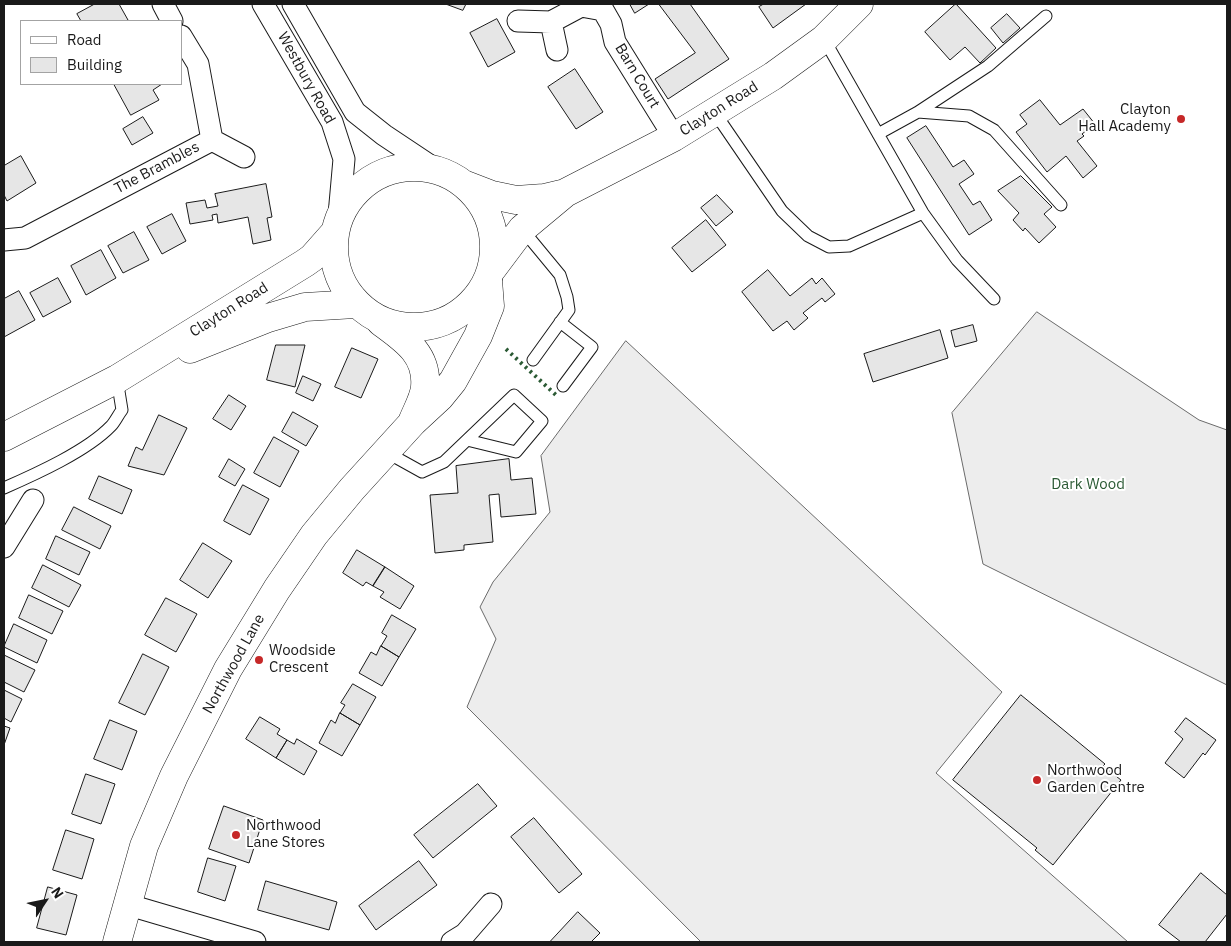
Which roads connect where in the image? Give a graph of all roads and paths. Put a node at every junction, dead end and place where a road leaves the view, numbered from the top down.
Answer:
1 (163, 4) edge
2 (263, 4) edge
3 (293, 4) edge
4 (859, 4) edge
5 (1046, 16) dead end
6 (171, 20) edge
7 (518, 21) dead end
8 (551, 22) junction
9 (182, 38) edge
10 (824, 39) junction
11 (557, 50) dead end
12 (918, 112) junction
13 (715, 113) junction
14 (878, 134) junction
15 (674, 138) junction
16 (212, 140) junction
17 (244, 157) dead end
18 (435, 169) junction
19 (466, 185) junction
20 (565, 193) junction
21 (1061, 205) dead end
22 (923, 213) junction
23 (337, 224) junction
24 (522, 229) junction
25 (4, 240) edge
26 (490, 274) junction
27 (994, 299) dead end
28 (355, 304) junction
29 (381, 322) junction
30 (560, 322) junction
31 (533, 360) dead end
32 (117, 379) junction
33 (563, 386) dead end
34 (413, 422) junction
35 (4, 437) edge
36 (467, 440) junction
37 (386, 452) junction
38 (4, 488) edge
39 (33, 500) dead end
40 (4, 547) edge
41 (129, 904) junction
42 (491, 904) dead end
43 (117, 942) edge
44 (255, 942) edge
45 (452, 942) edge

1 - 6 street
2 - 23 street, Westbury Road
3 - 18 street, Westbury Road
4 - 10 main road, Clayton Road
5 - 12 lane
7 - 8 street, Barn Court
8 - 11 street
8 - 15 street, Barn Court
9 - 16 street, The Brambles
10 - 13 main road, Clayton Road
10 - 14 lane
12 - 14 lane
12 - 21 lane
13 - 15 main road, Clayton Road
13 - 22 lane
14 - 22 lane
15 - 20 main road, Clayton Road
16 - 17 street
16 - 25 street, The Brambles
18 - 19 main road, Clayton Road
18 - 23 main road, Clayton Road
19 - 20 main road, Clayton Road
19 - 26 main road, Clayton Road
20 - 24 main road, Clayton Road
22 - 27 lane
23 - 28 main road, Clayton Road
23 - 32 main road, Clayton Road
24 - 26 main road, Clayton Road
24 - 30 lane
26 - 29 main road, Clayton Road
26 - 34 main road, Northwood Lane
28 - 29 main road, Clayton Road
28 - 32 main road, Clayton Road
29 - 34 main road, Northwood Lane
30 - 31 lane
30 - 33 lane
32 - 35 main road, Clayton Road
32 - 38 lane
34 - 37 main road, Northwood Lane
36 - 36 lane
36 - 37 lane
37 - 41 main road, Northwood Lane
39 - 40 street
41 - 43 main road, Northwood Lane
41 - 44 street
42 - 45 street

